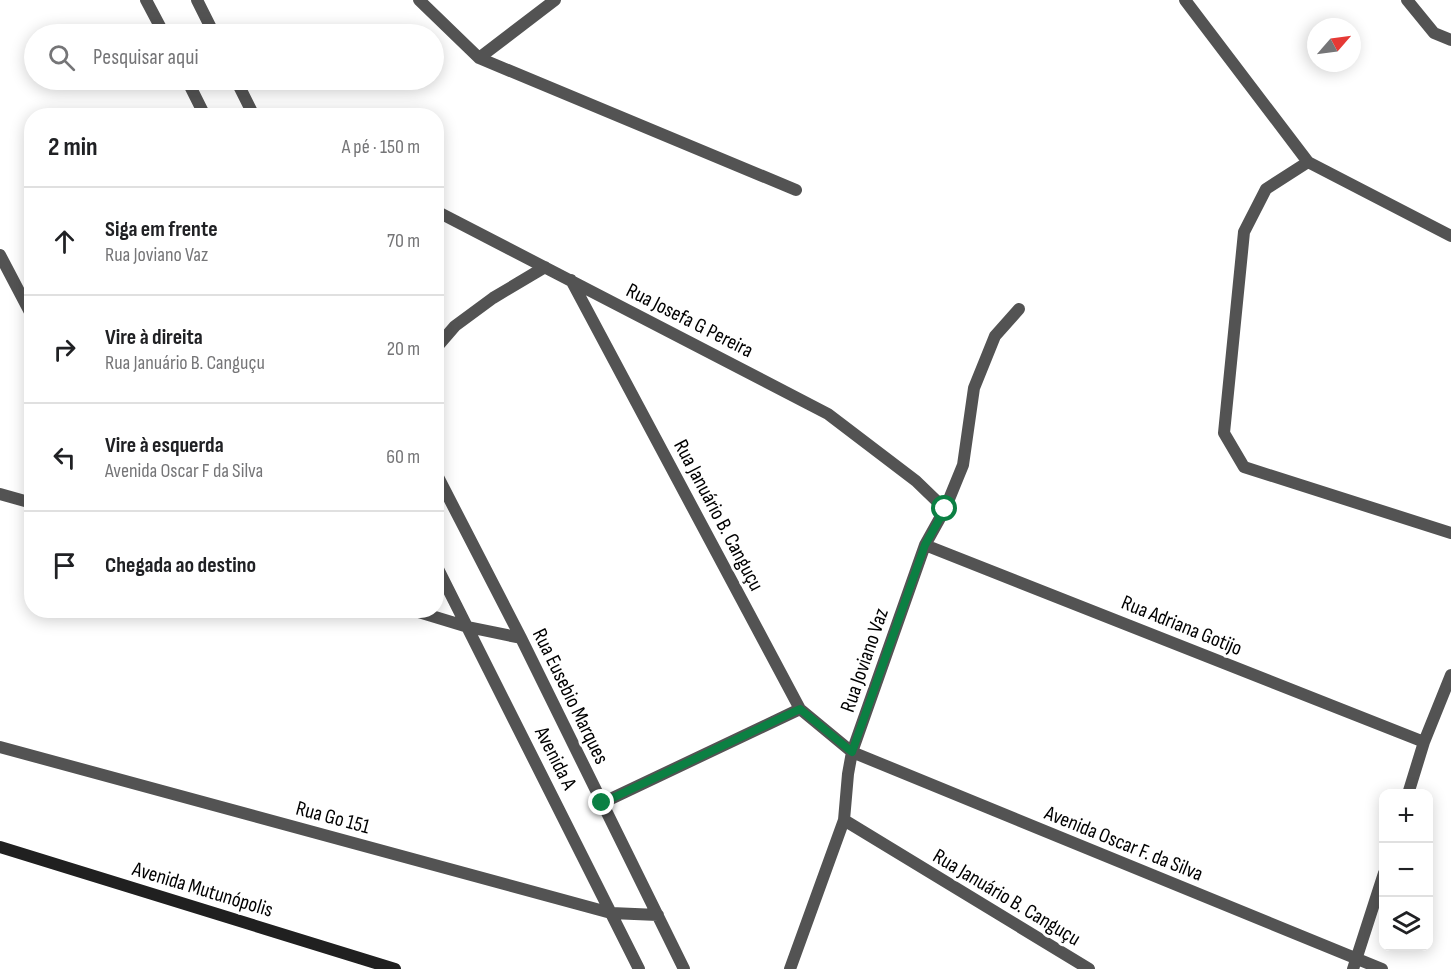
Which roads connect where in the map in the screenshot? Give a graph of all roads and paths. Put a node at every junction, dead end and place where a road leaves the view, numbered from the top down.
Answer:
1 (146, 0) edge
2 (197, 0) edge
3 (419, 0) edge
4 (555, 0) edge
5 (1185, 0) edge
6 (1407, 0) edge
7 (159, 24) edge
8 (209, 24) edge
9 (444, 24) edge
10 (444, 24) edge
11 (1451, 40) edge
12 (479, 58) junction
13 (192, 90) edge
14 (241, 90) edge
15 (201, 108) edge
16 (250, 108) edge
17 (1308, 162) junction
18 (796, 190) dead end
19 (444, 215) edge
20 (1451, 236) edge
21 (0, 255) edge
22 (545, 267) junction
23 (571, 280) junction
24 (24, 301) edge
25 (1019, 309) dead end
26 (444, 339) edge
27 (444, 489) edge
28 (0, 494) edge
29 (24, 501) edge
30 (945, 509) junction
31 (1451, 532) edge
32 (925, 545) junction
33 (444, 580) edge
34 (438, 618) edge
35 (468, 627) junction
36 (521, 638) junction
37 (1451, 675) edge
38 (800, 709) junction
39 (1424, 741) junction
40 (0, 747) edge
41 (852, 752) junction
42 (1410, 789) edge
43 (602, 803) junction
44 (844, 820) junction
45 (0, 847) edge
46 (1379, 886) edge
47 (611, 913) junction
48 (658, 915) junction
49 (1355, 964) edge
50 (395, 969) edge
51 (639, 969) edge
52 (684, 969) edge
53 (790, 969) edge
54 (1089, 969) edge
55 (1382, 969) edge

1 - 7 street
2 - 8 street
3 - 10 street
4 - 12 street
5 - 17 street
6 - 11 street
9 - 12 street
12 - 18 street
13 - 15 street
14 - 16 street
17 - 20 street
17 - 31 street
19 - 22 street, Rua Josefa G Pereira
21 - 24 street
22 - 23 street, Rua Josefa G Pereira
22 - 26 street
23 - 30 street, Rua Josefa G Pereira
23 - 38 street, Rua Januário B. Canguçu
25 - 30 street, Rua Joviano Vaz
27 - 36 street, Rua Eusebio Marques
28 - 29 street
30 - 32 street, Rua Joviano Vaz
32 - 39 street, Rua Adriana Gotijo
32 - 41 street, Rua Joviano Vaz
33 - 35 street, Avenida A
34 - 35 street
35 - 36 street
35 - 47 street, Avenida A
36 - 43 street, Rua Eusebio Marques
37 - 39 street
38 - 41 street, Rua Januário B. Canguçu
38 - 43 street
39 - 42 street
40 - 47 street, Rua Go 151
41 - 44 street, Rua Joviano Vaz
41 - 49 street, Avenida Oscar F. da Silva
43 - 48 street, Rua Eusebio Marques
44 - 53 street, Rua Joviano Vaz
44 - 54 street, Rua Januário B. Canguçu
45 - 50 main road, Avenida Mutunópolis
46 - 49 street
47 - 48 street, Rua Go 151
47 - 51 street, Avenida A
48 - 52 street, Rua Eusebio Marques
49 - 55 street, Avenida Oscar F. da Silva

